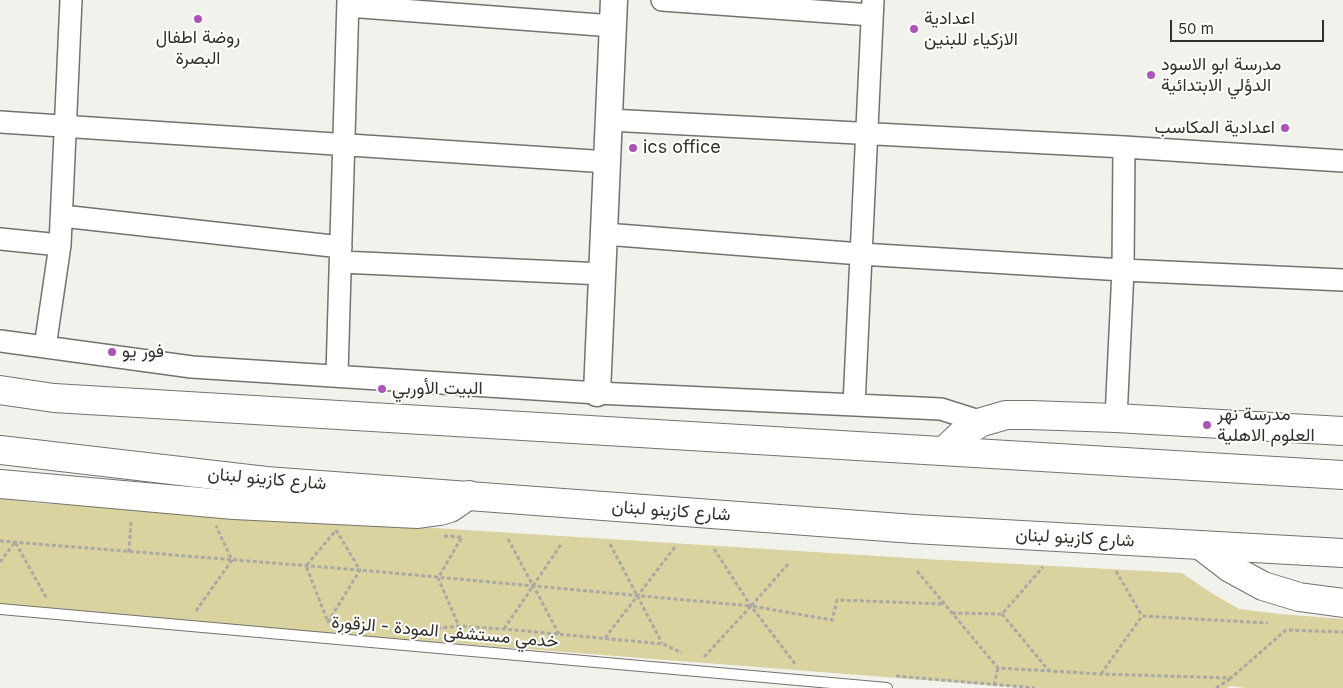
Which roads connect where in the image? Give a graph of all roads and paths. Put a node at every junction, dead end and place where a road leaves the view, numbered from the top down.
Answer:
1 (71, 0) edge
2 (614, 0) edge
3 (662, 0) edge
4 (348, 3) edge
5 (873, 8) edge
6 (613, 26) junction
7 (609, 120) junction
8 (0, 122) edge
9 (66, 126) junction
10 (867, 133) junction
11 (344, 145) junction
12 (1124, 147) junction
13 (1343, 161) edge
14 (608, 162) junction
15 (62, 216) junction
16 (605, 234) junction
17 (0, 239) edge
18 (60, 245) junction
19 (861, 254) junction
20 (341, 255) junction
21 (1123, 270) junction
22 (603, 274) junction
23 (1343, 280) edge
24 (0, 341) edge
25 (45, 347) junction
26 (337, 375) junction
27 (0, 390) edge
28 (597, 393) junction
29 (854, 405) junction
30 (1116, 418) junction
31 (982, 422) junction
32 (1343, 431) edge
33 (0, 450) edge
34 (944, 452) junction
35 (1343, 475) edge
36 (0, 484) edge
37 (469, 495) junction
38 (224, 513) junction
39 (131, 514) dead end
40 (462, 536) dead end
41 (508, 539) dead end
42 (0, 541) edge
43 (15, 542) junction
44 (562, 543) dead end
45 (610, 544) dead end
46 (1200, 545) junction
47 (675, 547) dead end
48 (714, 549) dead end
49 (129, 552) junction
50 (1343, 553) edge
51 (232, 560) junction
52 (0, 562) edge
53 (789, 563) dead end
54 (306, 566) junction
55 (1043, 567) dead end
56 (360, 570) junction
57 (917, 571) dead end
58 (1116, 572) dead end
59 (438, 578) junction
60 (532, 586) junction
61 (638, 596) junction
62 (47, 599) dead end
63 (1343, 603) edge
64 (945, 604) junction
65 (752, 606) junction
66 (0, 608) edge
67 (196, 611) dead end
68 (952, 612) junction
69 (1002, 614) junction
70 (1142, 616) junction
71 (1268, 623) dead end
72 (459, 626) dead end
73 (504, 629) dead end
74 (1343, 632) edge
75 (558, 634) dead end
76 (605, 639) dead end
77 (663, 644) dead end
78 (700, 661) dead end
79 (798, 668) dead end
80 (998, 668) junction
81 (1049, 671) junction
82 (1101, 674) junction
83 (1231, 678) junction
84 (994, 685) dead end
85 (886, 688) edge
86 (1216, 688) edge

1 - 9 street
2 - 6 street
3 - 5 street
4 - 6 street
4 - 11 street
5 - 10 street
6 - 7 street
7 - 10 street
7 - 14 street
8 - 9 street
9 - 11 street
9 - 15 street
10 - 12 street
10 - 19 street
11 - 14 street
11 - 20 street
12 - 13 street
12 - 21 street
14 - 16 street
15 - 18 street
15 - 20 street
16 - 19 street
16 - 22 street
17 - 18 street
18 - 25 street
19 - 21 street
19 - 29 street
20 - 22 street
20 - 26 street
21 - 23 street
21 - 30 street
22 - 28 street
24 - 25 street
25 - 26 street
26 - 28 street
27 - 34 main road
28 - 29 street
29 - 31 street
30 - 31 main road
30 - 32 main road
31 - 34 main road
33 - 37 main road, شارع كازينو لبنان
34 - 35 main road
36 - 38 main road
37 - 38 main road
37 - 46 main road, شارع كازينو لبنان
38 - 51 path
39 - 49 path
40 - 59 path
41 - 60 path
42 - 43 path
43 - 49 path
43 - 52 path
43 - 62 path
44 - 60 path
45 - 61 path
46 - 50 main road, شارع كازينو لبنان
46 - 63 main road
47 - 61 path
48 - 65 path
49 - 51 path
51 - 54 path
51 - 67 path
53 - 65 path
54 - 56 path
54 - 56 path
54 - 56 path
55 - 69 path
56 - 59 path
57 - 64 path
58 - 70 path
59 - 60 path
59 - 72 path
60 - 61 path
60 - 73 path
60 - 75 path
61 - 65 path
61 - 76 path
61 - 77 path
64 - 65 path
64 - 68 path
65 - 78 path
65 - 79 path
66 - 85 lane, خدمي مستشفى المودة - الزقورة
68 - 69 path
68 - 80 path
69 - 81 path
70 - 71 path
70 - 82 path
74 - 83 path
80 - 81 path
80 - 84 path
81 - 82 path
82 - 83 path
83 - 86 path

